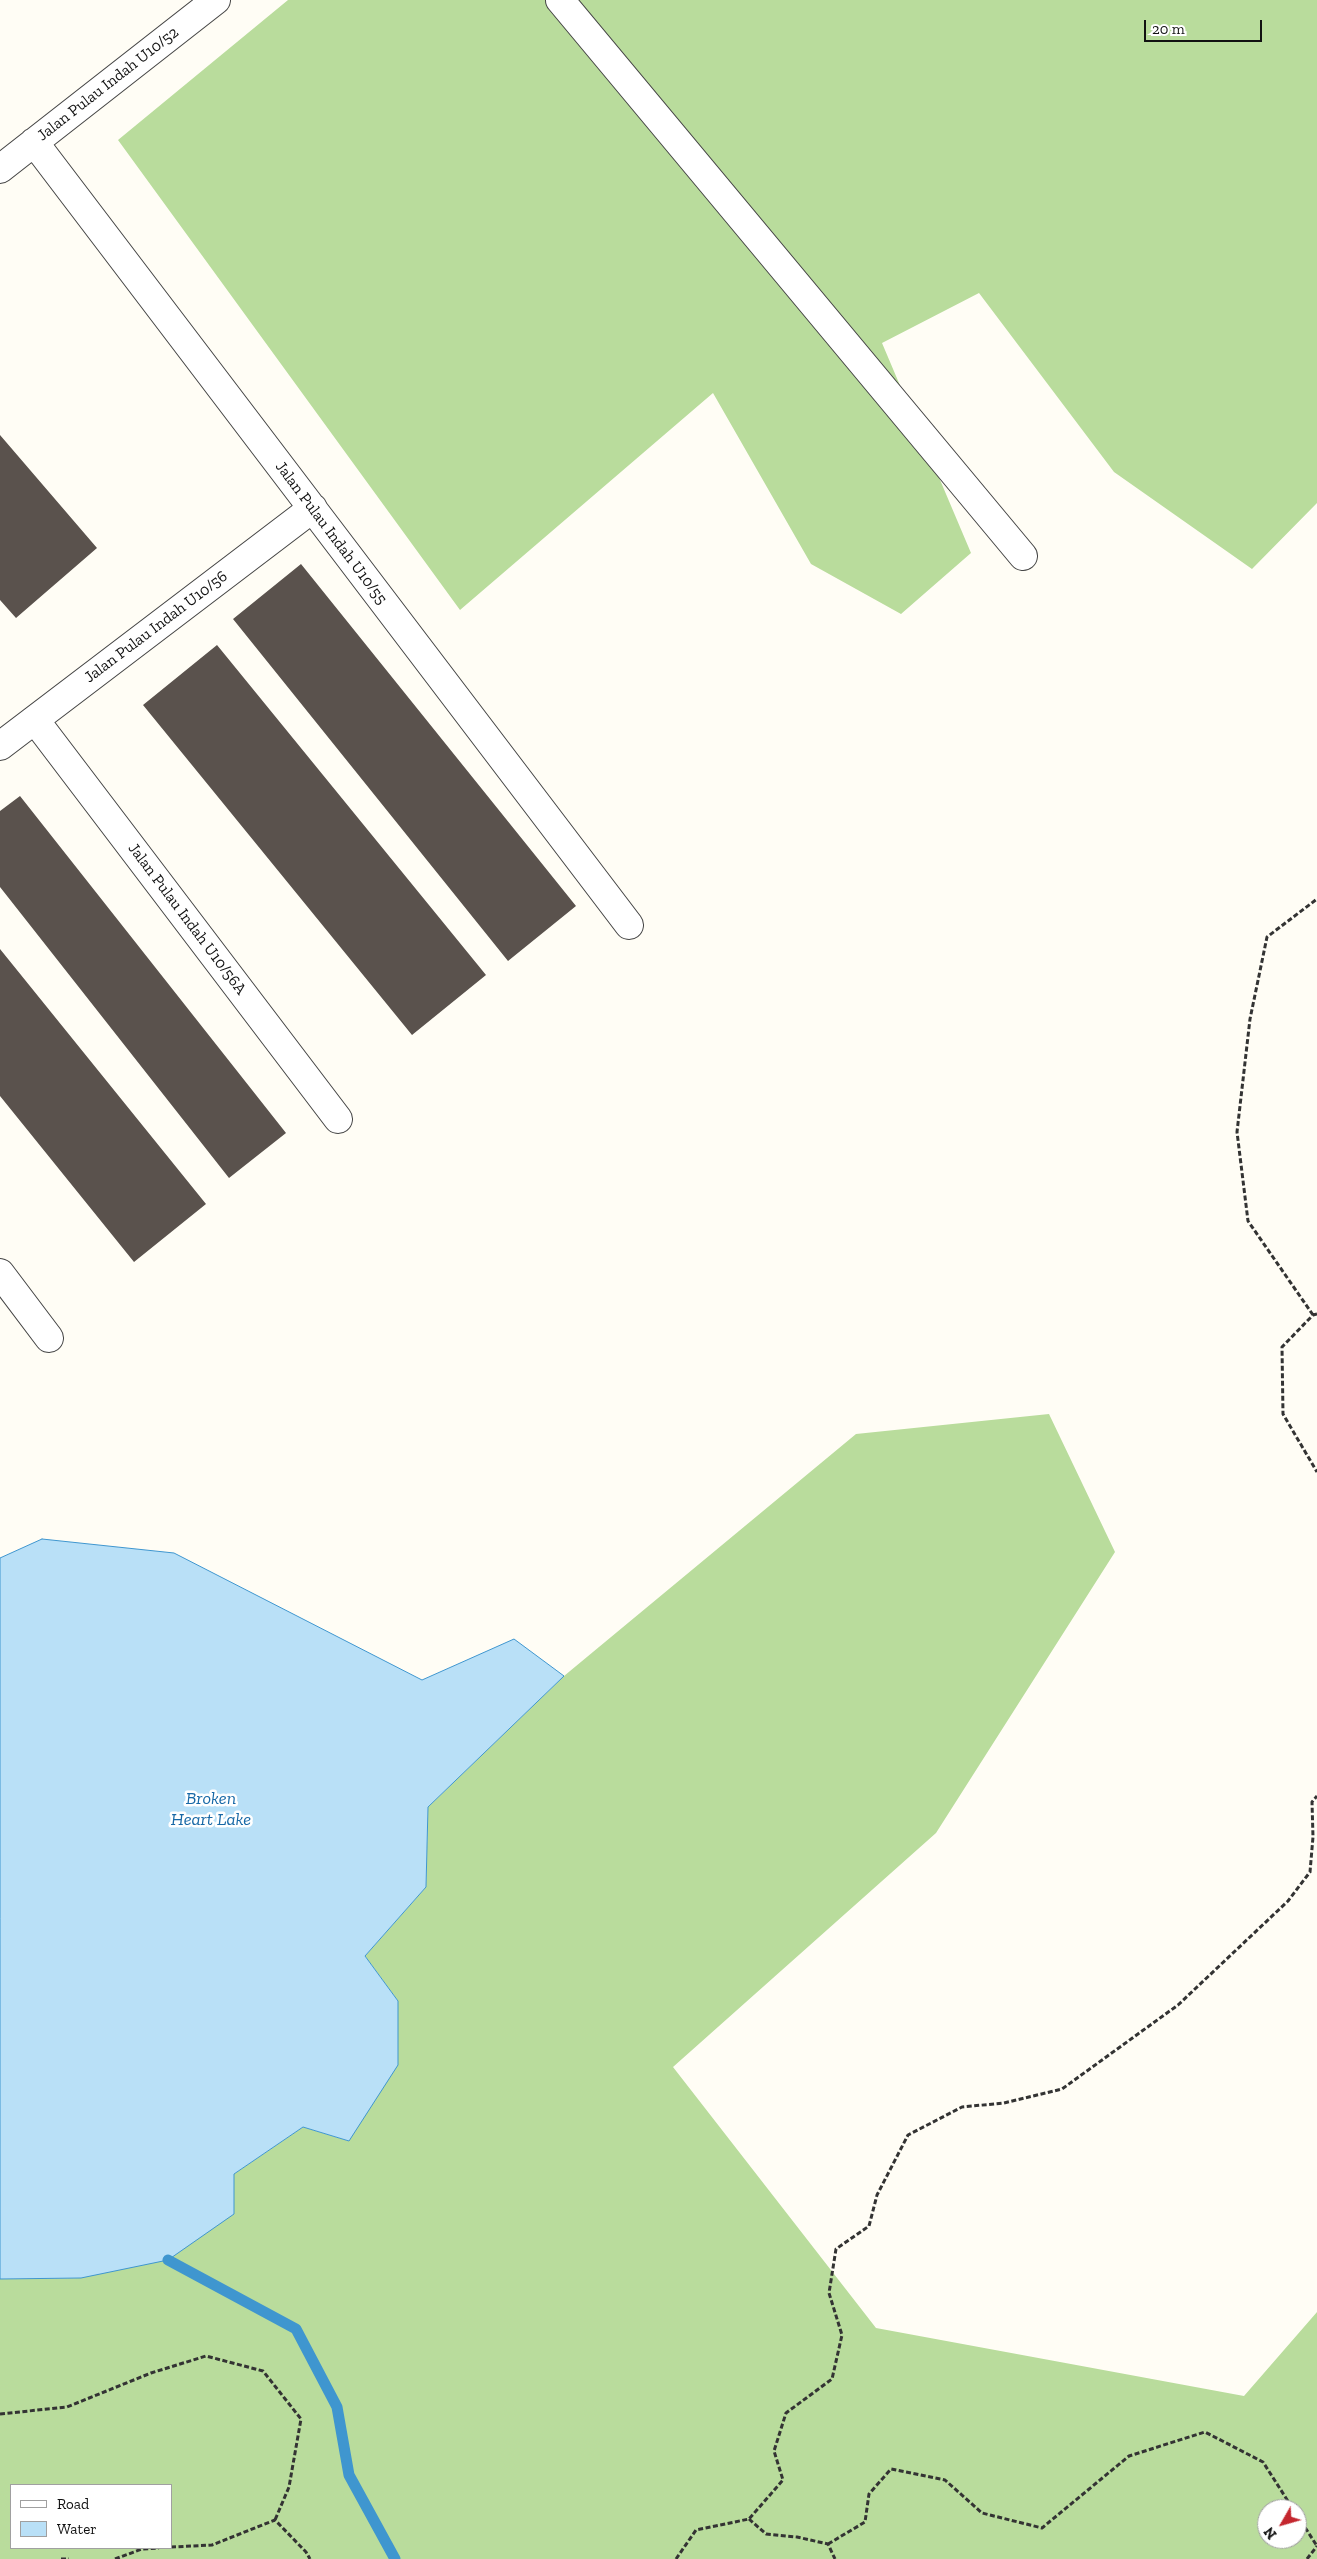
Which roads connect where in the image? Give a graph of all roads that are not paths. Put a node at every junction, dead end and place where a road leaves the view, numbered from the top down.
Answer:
1 (216, 0) edge
2 (560, 0) edge
3 (34, 142) junction
4 (0, 169) edge
5 (312, 508) junction
6 (1023, 556) dead end
7 (35, 720) junction
8 (0, 746) edge
9 (629, 925) dead end
10 (338, 1119) dead end
11 (0, 1273) edge
12 (49, 1338) dead end

1 - 3 street, Jalan Pulau Indah U10/52
2 - 6 street
3 - 4 street, Jalan Pulau Indah U10/52
3 - 5 street, Jalan Pulau Indah U10/55
5 - 7 street, Jalan Pulau Indah U10/56
5 - 9 street, Jalan Pulau Indah U10/55
7 - 8 street, Jalan Pulau Indah U10/56
7 - 10 street, Jalan Pulau Indah U10/56A
11 - 12 street

